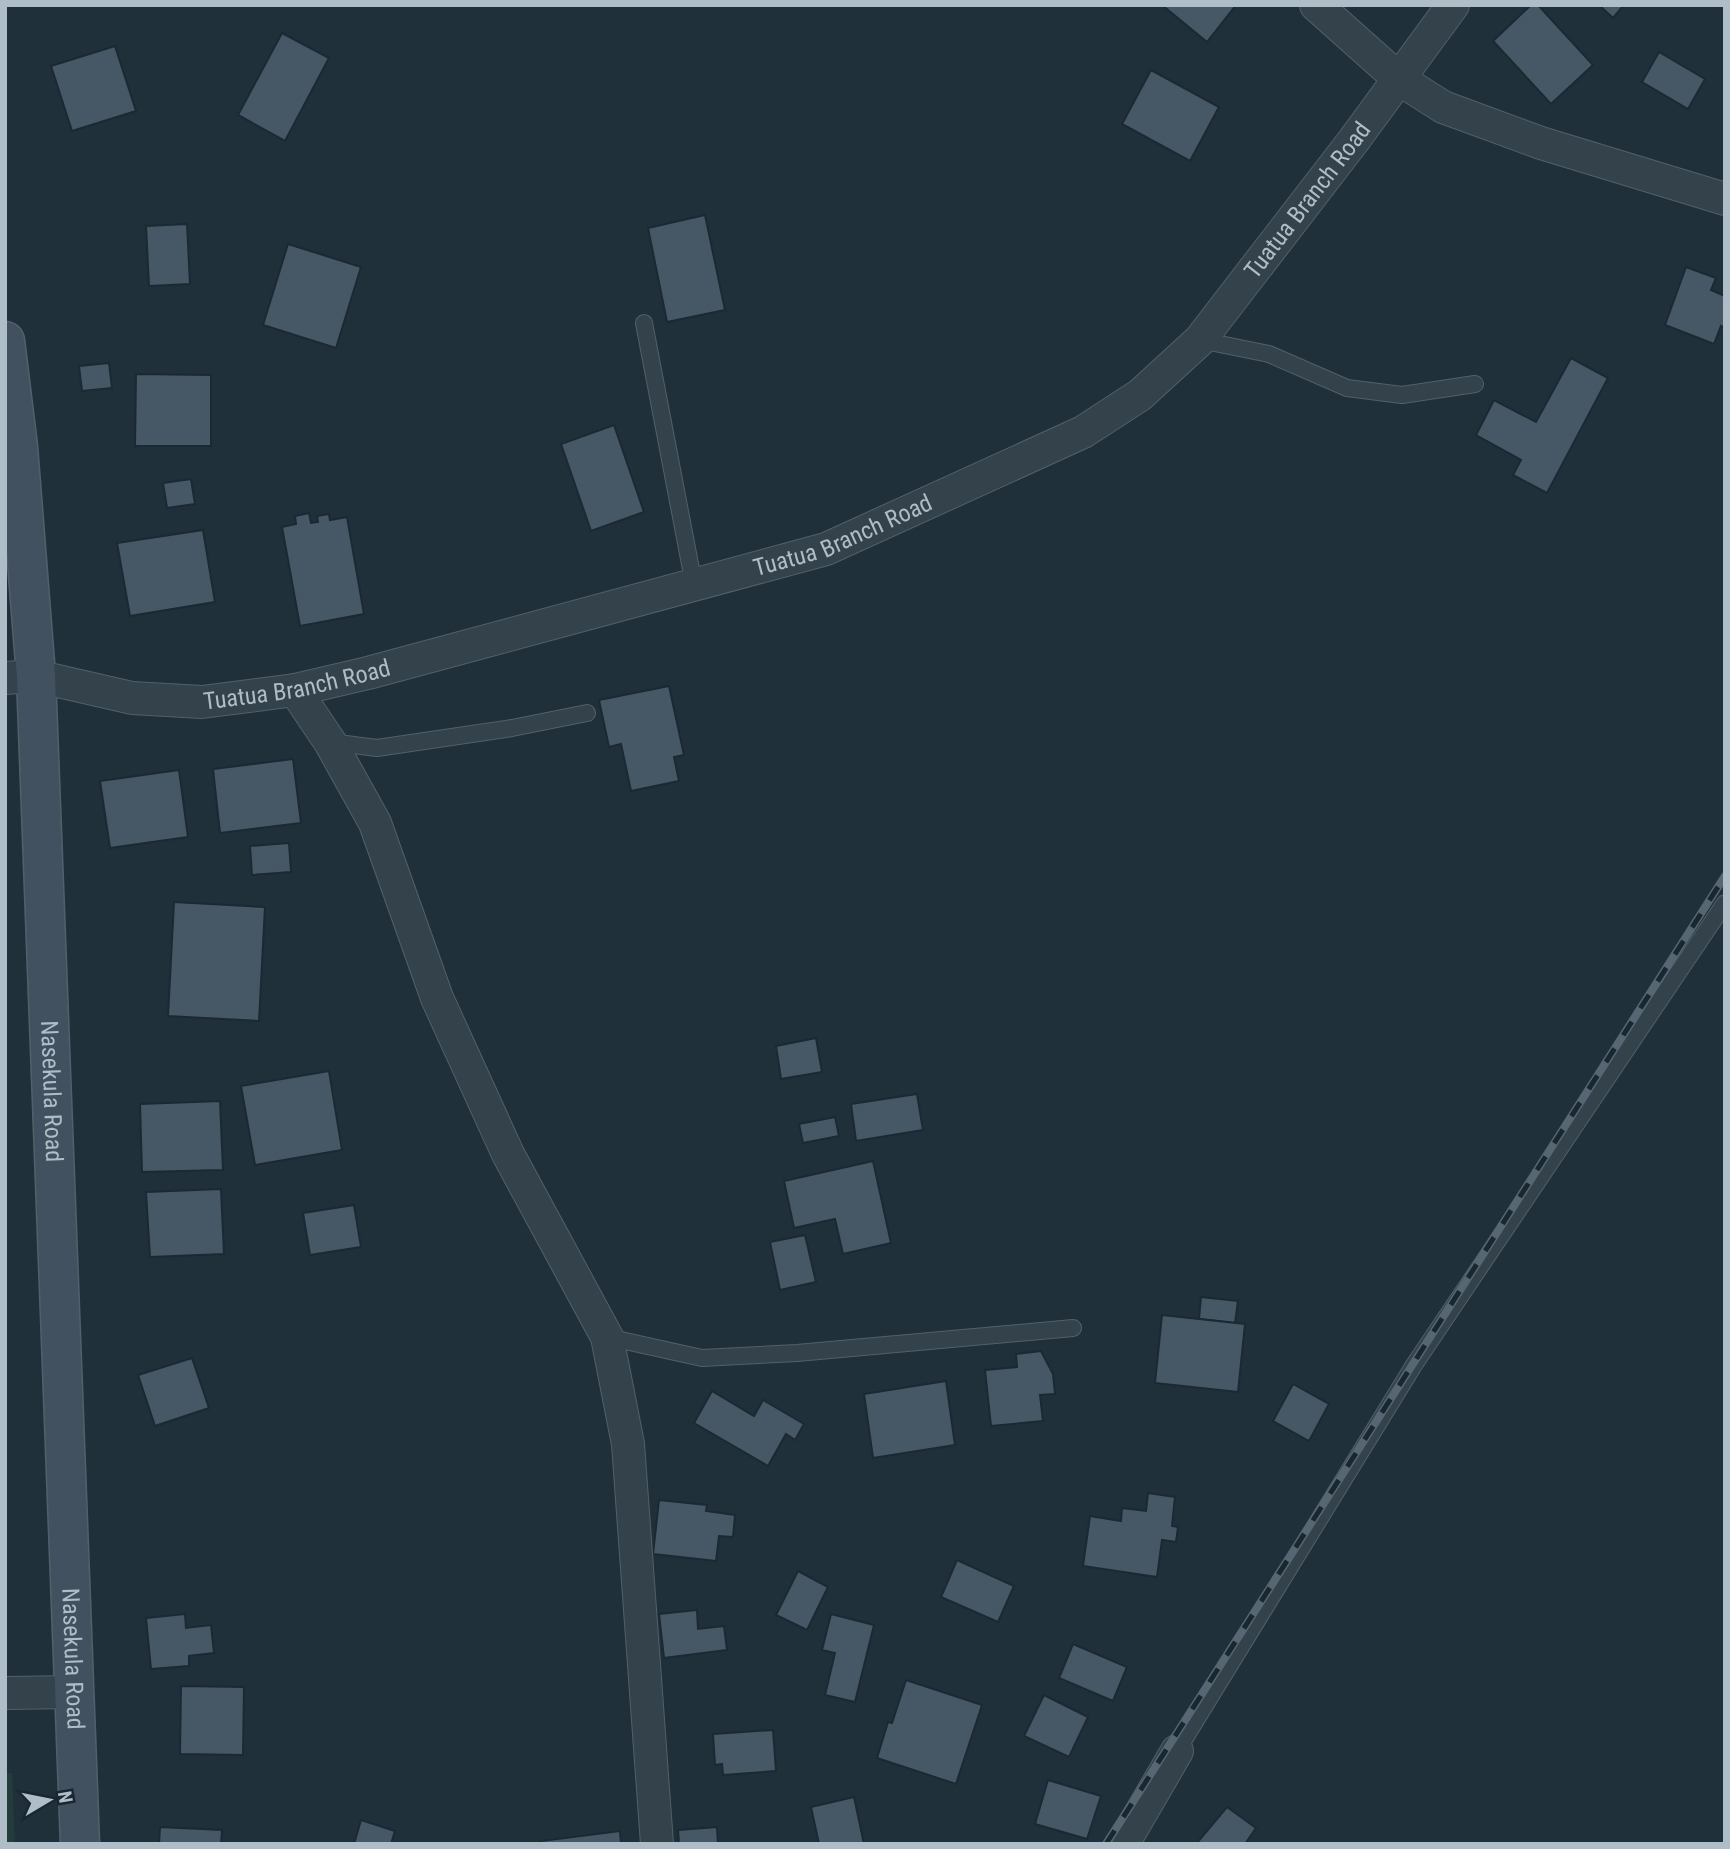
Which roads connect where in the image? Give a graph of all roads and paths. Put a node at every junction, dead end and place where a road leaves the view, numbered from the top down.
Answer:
1 (1317, 5) edge
2 (1453, 5) edge
3 (1399, 79) junction
4 (1725, 199) edge
5 (644, 323) dead end
6 (1200, 340) junction
7 (5, 341) edge
8 (1475, 384) dead end
9 (694, 585) junction
10 (20, 677) edge
11 (295, 690) junction
12 (587, 713) dead end
13 (330, 742) junction
14 (1725, 903) edge
15 (1073, 1328) dead end
16 (607, 1337) junction
17 (76, 1692) junction
18 (5, 1693) edge
19 (1177, 1751) joint
20 (80, 1844) edge
21 (657, 1844) edge
22 (1123, 1844) edge

1 - 3 street
2 - 3 street, Tuatua Branch Road
3 - 4 street
3 - 6 street, Tuatua Branch Road
5 - 9 lane
6 - 8 lane
6 - 9 street, Tuatua Branch Road
7 - 10 main road, Nasekula Road
9 - 11 street, Tuatua Branch Road
10 - 11 street, Tuatua Branch Road
10 - 17 main road, Nasekula Road
11 - 13 street
12 - 13 lane
13 - 16 street
14 - 19 lane
15 - 16 lane
16 - 21 street
17 - 18 street
17 - 20 main road, Nasekula Road
19 - 22 street

